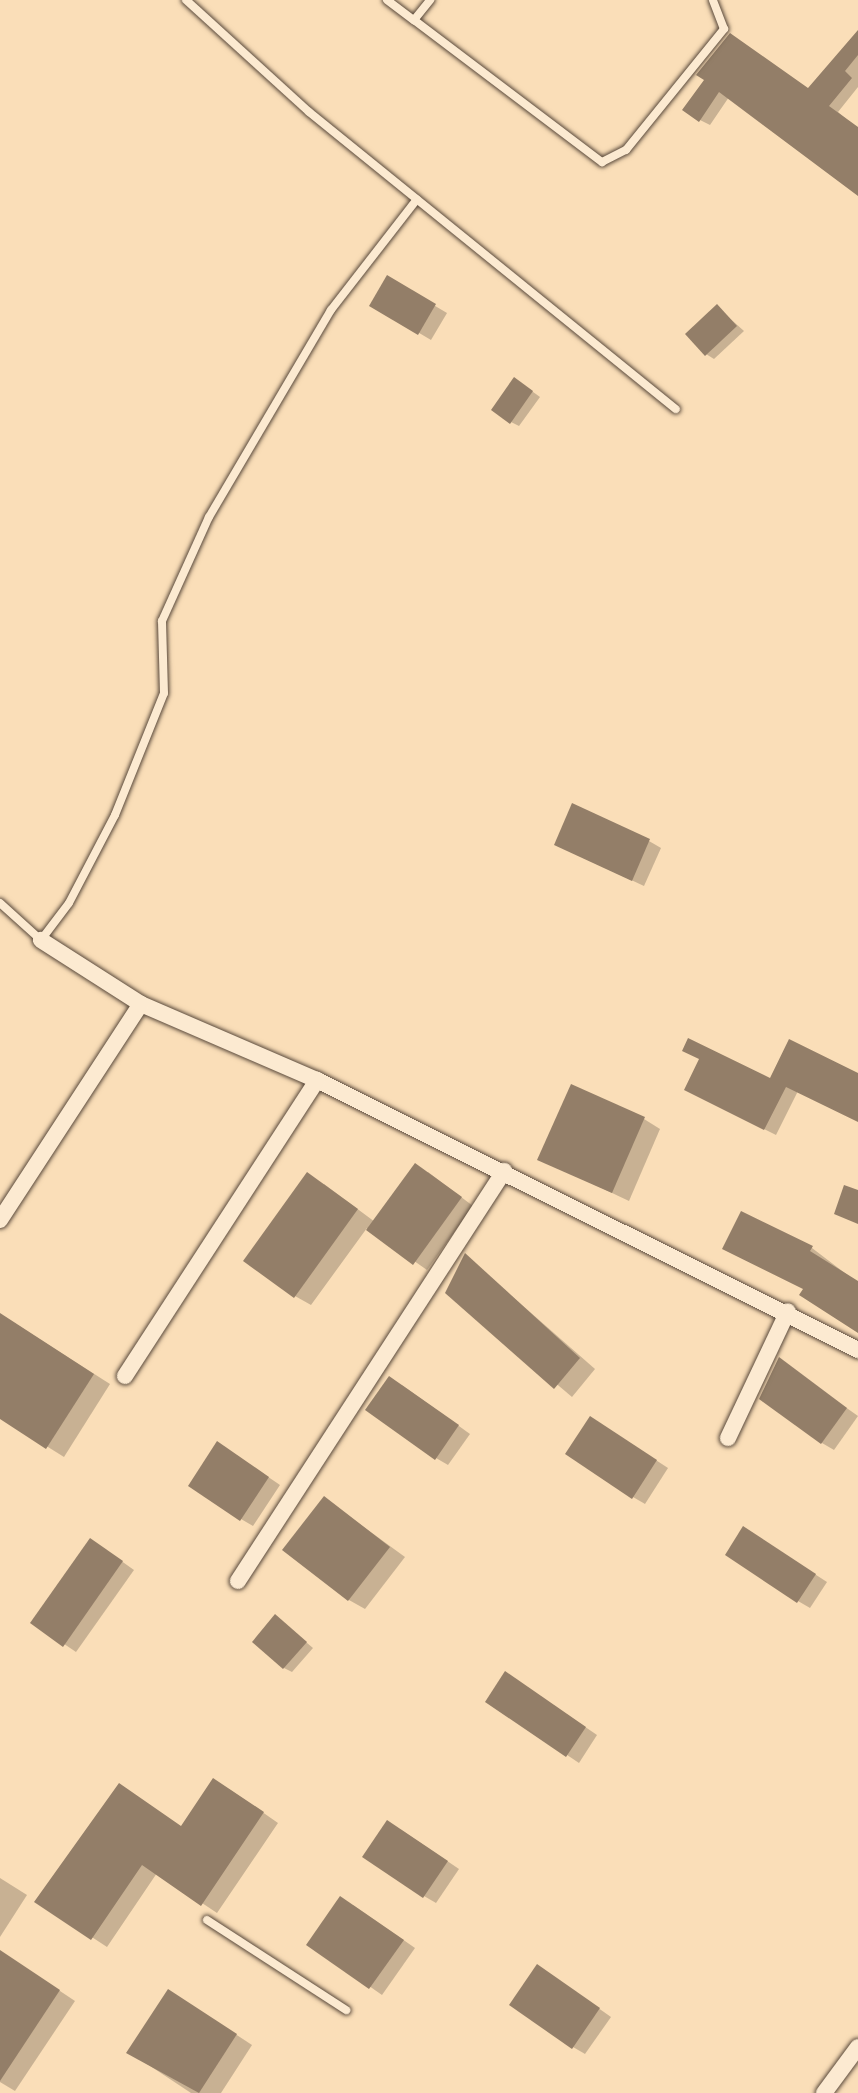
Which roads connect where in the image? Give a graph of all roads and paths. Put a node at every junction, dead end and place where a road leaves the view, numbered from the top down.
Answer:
1 (186, 0) edge
2 (387, 0) edge
3 (430, 0) edge
4 (713, 0) edge
5 (414, 20) junction
6 (417, 199) junction
7 (676, 409) dead end
8 (0, 903) edge
9 (41, 940) junction
10 (141, 1004) junction
11 (317, 1080) junction
12 (504, 1171) junction
13 (0, 1220) edge
14 (788, 1311) junction
15 (858, 1350) edge
16 (125, 1376) dead end
17 (728, 1438) dead end
18 (238, 1581) dead end
19 (207, 1920) dead end
20 (346, 2010) dead end
21 (858, 2047) edge
22 (824, 2093) edge

1 - 6 lane
2 - 5 lane
3 - 5 lane
4 - 5 lane
6 - 7 lane
6 - 9 lane
8 - 9 lane
9 - 10 street
10 - 11 street
10 - 13 street
11 - 12 street
11 - 16 street
12 - 14 street
12 - 18 street
14 - 15 street
14 - 17 street
19 - 20 lane
21 - 22 street

